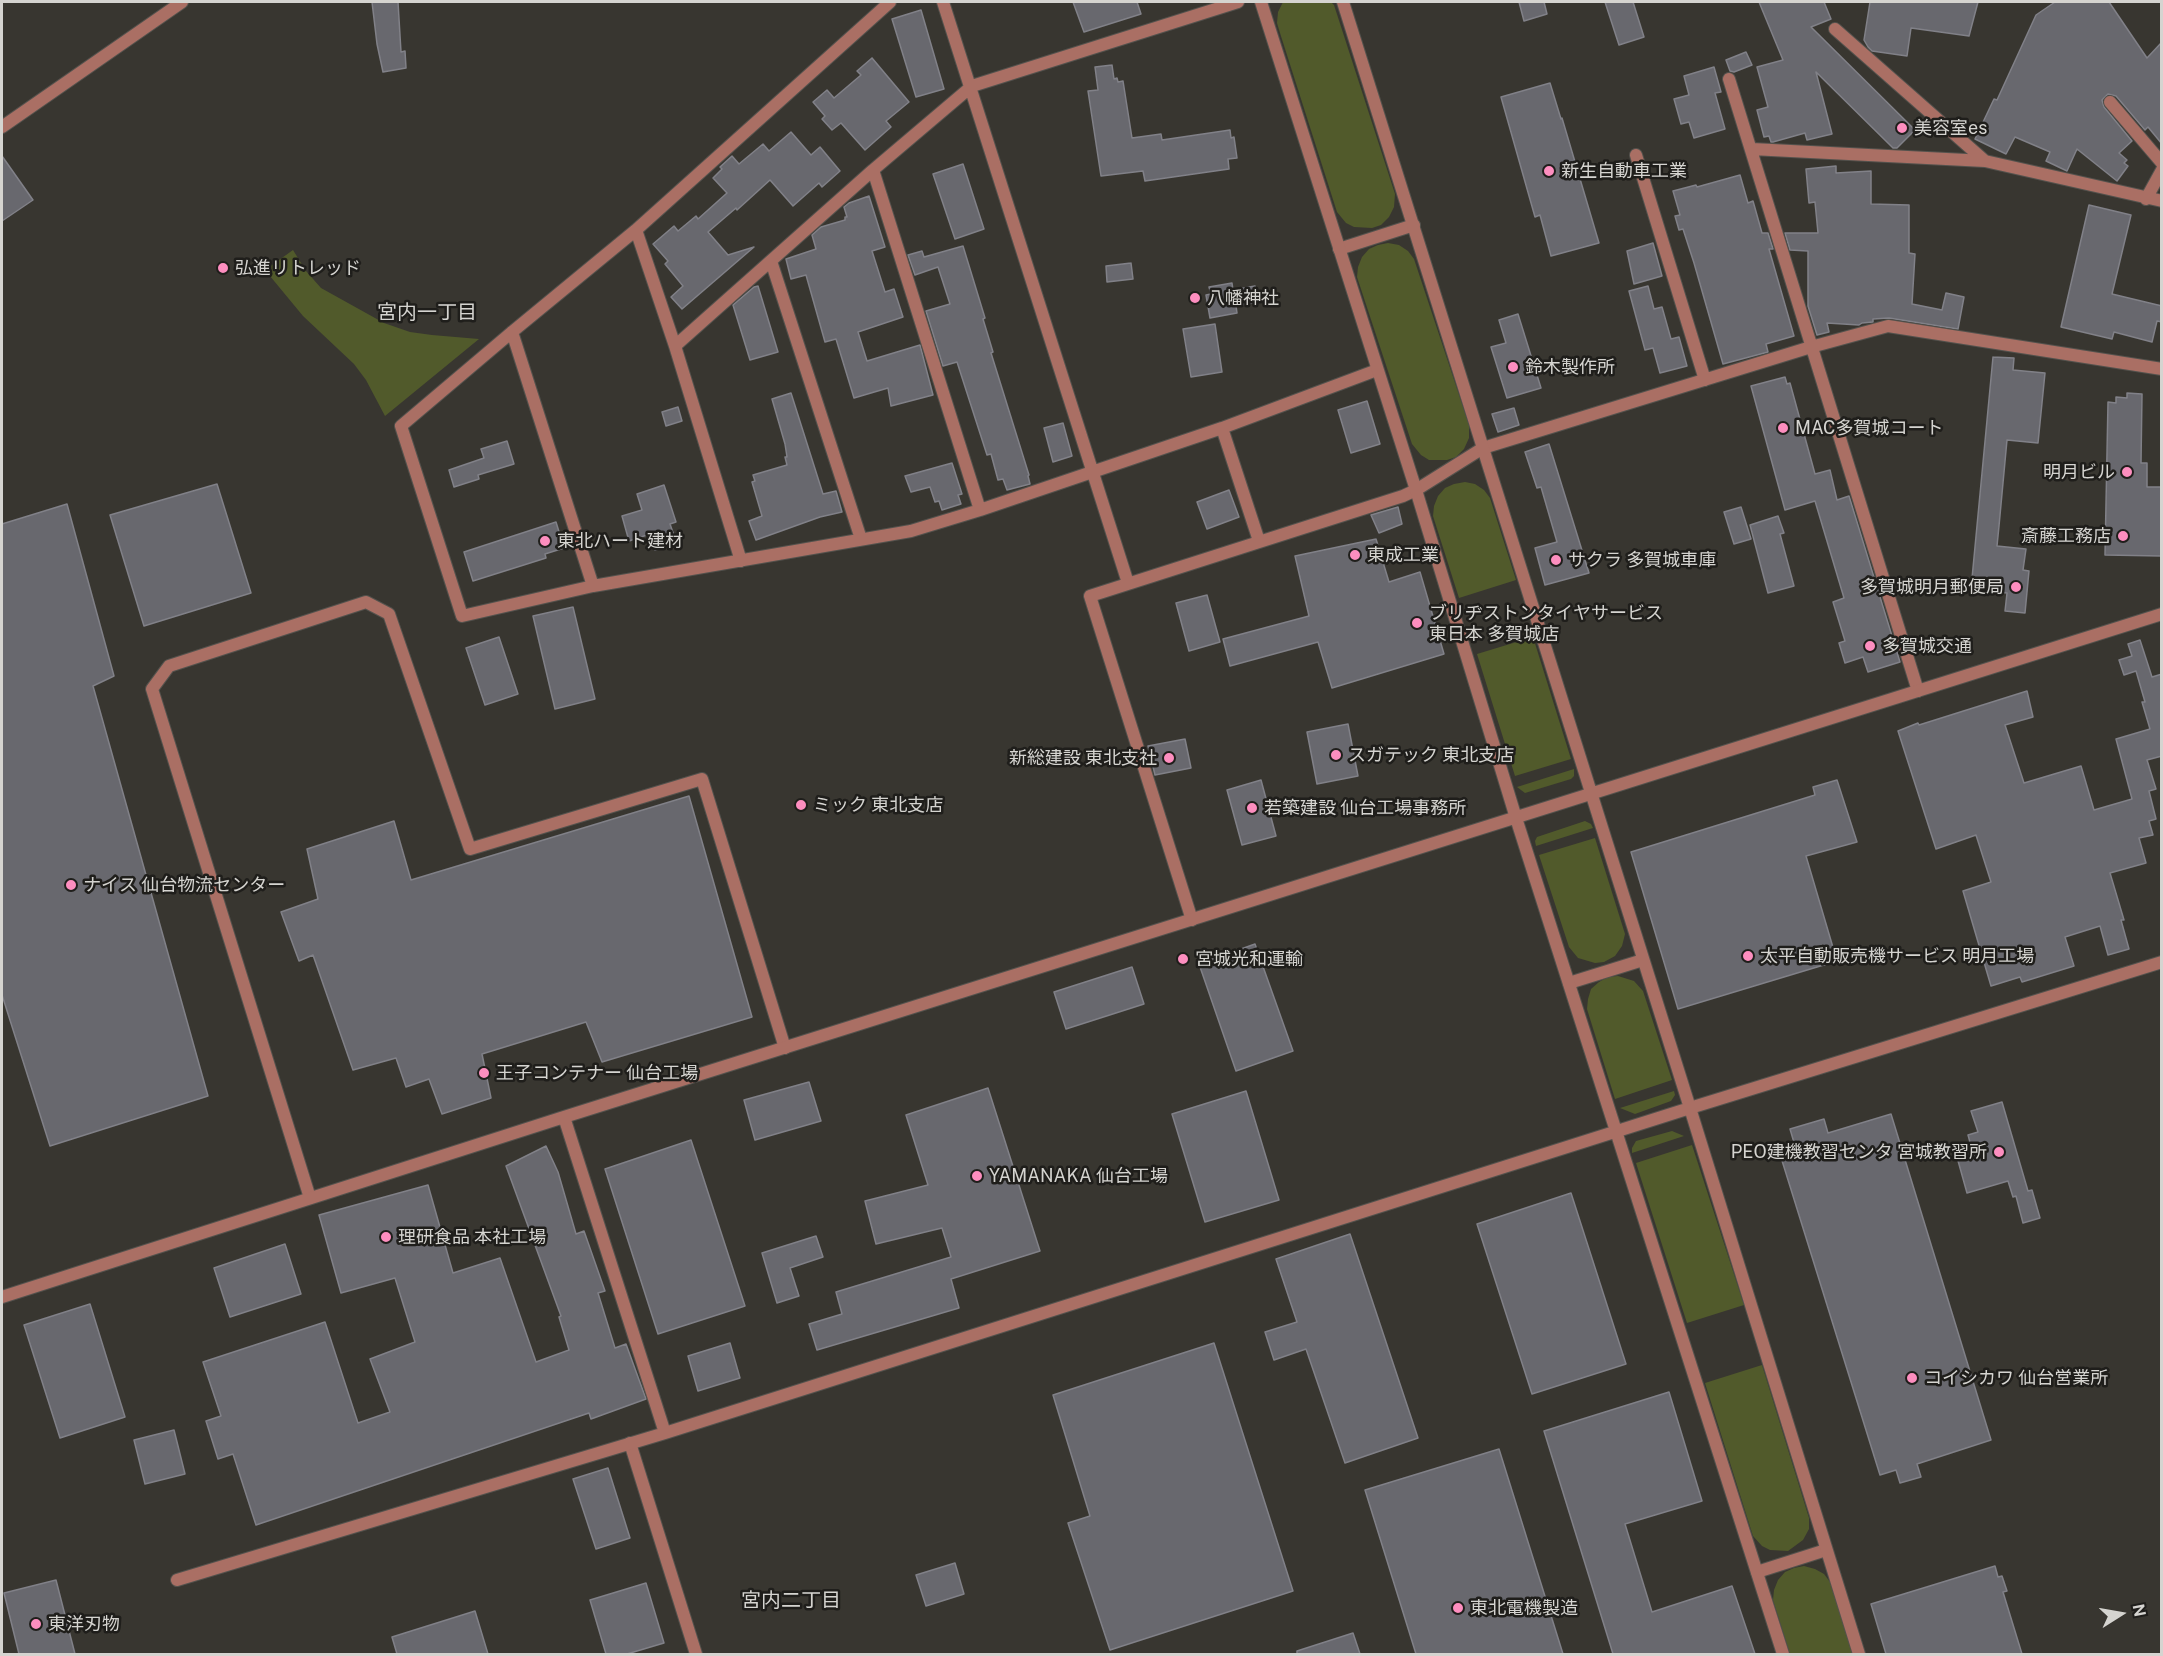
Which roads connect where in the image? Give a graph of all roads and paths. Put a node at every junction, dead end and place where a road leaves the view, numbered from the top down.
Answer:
1 (182, 2) edge
2 (890, 2) edge
3 (943, 2) edge
4 (1238, 2) edge
5 (1261, 2) edge
6 (1343, 2) edge
7 (1835, 29) dead end
8 (1730, 79) dead end
9 (972, 86) junction
10 (2110, 102) dead end
11 (2, 127) edge
12 (1752, 149) junction
13 (1636, 155) dead end
14 (1985, 161) junction
15 (2162, 164) edge
16 (873, 170) junction
17 (2162, 170) edge
18 (2146, 199) junction
19 (2162, 201) edge
20 (1414, 225) junction
21 (636, 230) junction
22 (1339, 249) junction
23 (771, 261) junction
24 (512, 332) junction
25 (675, 346) junction
26 (1811, 347) junction
27 (2162, 369) edge
28 (1377, 370) junction
29 (1705, 380) junction
30 (1222, 428) junction
31 (1483, 448) junction
32 (1093, 473) junction
33 (1416, 490) junction
34 (980, 510) junction
35 (861, 539) junction
36 (1259, 541) junction
37 (741, 561) junction
38 (1128, 583) junction
39 (593, 586) junction
40 (2162, 614) edge
41 (1918, 691) junction
42 (1591, 795) junction
43 (1516, 818) junction
44 (1192, 920) junction
45 (1643, 960) junction
46 (2162, 962) edge
47 (1569, 983) junction
48 (785, 1048) junction
49 (1690, 1108) junction
50 (564, 1117) junction
51 (1616, 1132) junction
52 (310, 1198) junction
53 (2, 1297) edge
54 (665, 1433) junction
55 (630, 1443) junction
56 (1827, 1551) junction
57 (1757, 1572) junction
58 (177, 1580) dead end
59 (696, 1654) edge
60 (1783, 1654) edge
61 (1859, 1654) edge

1 - 11 street
2 - 21 street
3 - 9 street
4 - 9 street
5 - 22 street
6 - 20 street
7 - 14 street
8 - 12 street
9 - 16 street
9 - 32 street
10 - 15 street
12 - 14 street
12 - 26 street
13 - 29 street
14 - 18 street
16 - 23 street
16 - 34 street
17 - 18 street
18 - 19 street
20 - 22 street
20 - 31 street
21 - 24 street
21 - 25 street
22 - 28 street
23 - 25 street
23 - 35 street
24 - 39 street
24 - 39 street
25 - 37 street
26 - 27 street
26 - 29 street
26 - 41 street
28 - 30 street
28 - 33 street
29 - 31 street
30 - 32 street
30 - 36 street
31 - 33 street
31 - 42 street
32 - 34 street
32 - 38 street
33 - 36 street
33 - 43 street
34 - 35 street
35 - 37 street
36 - 38 street
37 - 39 street
38 - 44 street
40 - 41 street
41 - 42 street
42 - 43 street
42 - 45 street
43 - 44 street
43 - 47 street
44 - 48 street
45 - 47 street
45 - 49 street
46 - 49 street
47 - 51 street
48 - 50 street
48 - 52 street
49 - 51 street
49 - 56 street
50 - 52 street
50 - 54 street
51 - 54 street
51 - 57 street
52 - 53 street
54 - 55 street
55 - 58 street
55 - 59 street
56 - 57 street
56 - 61 street
57 - 60 street

